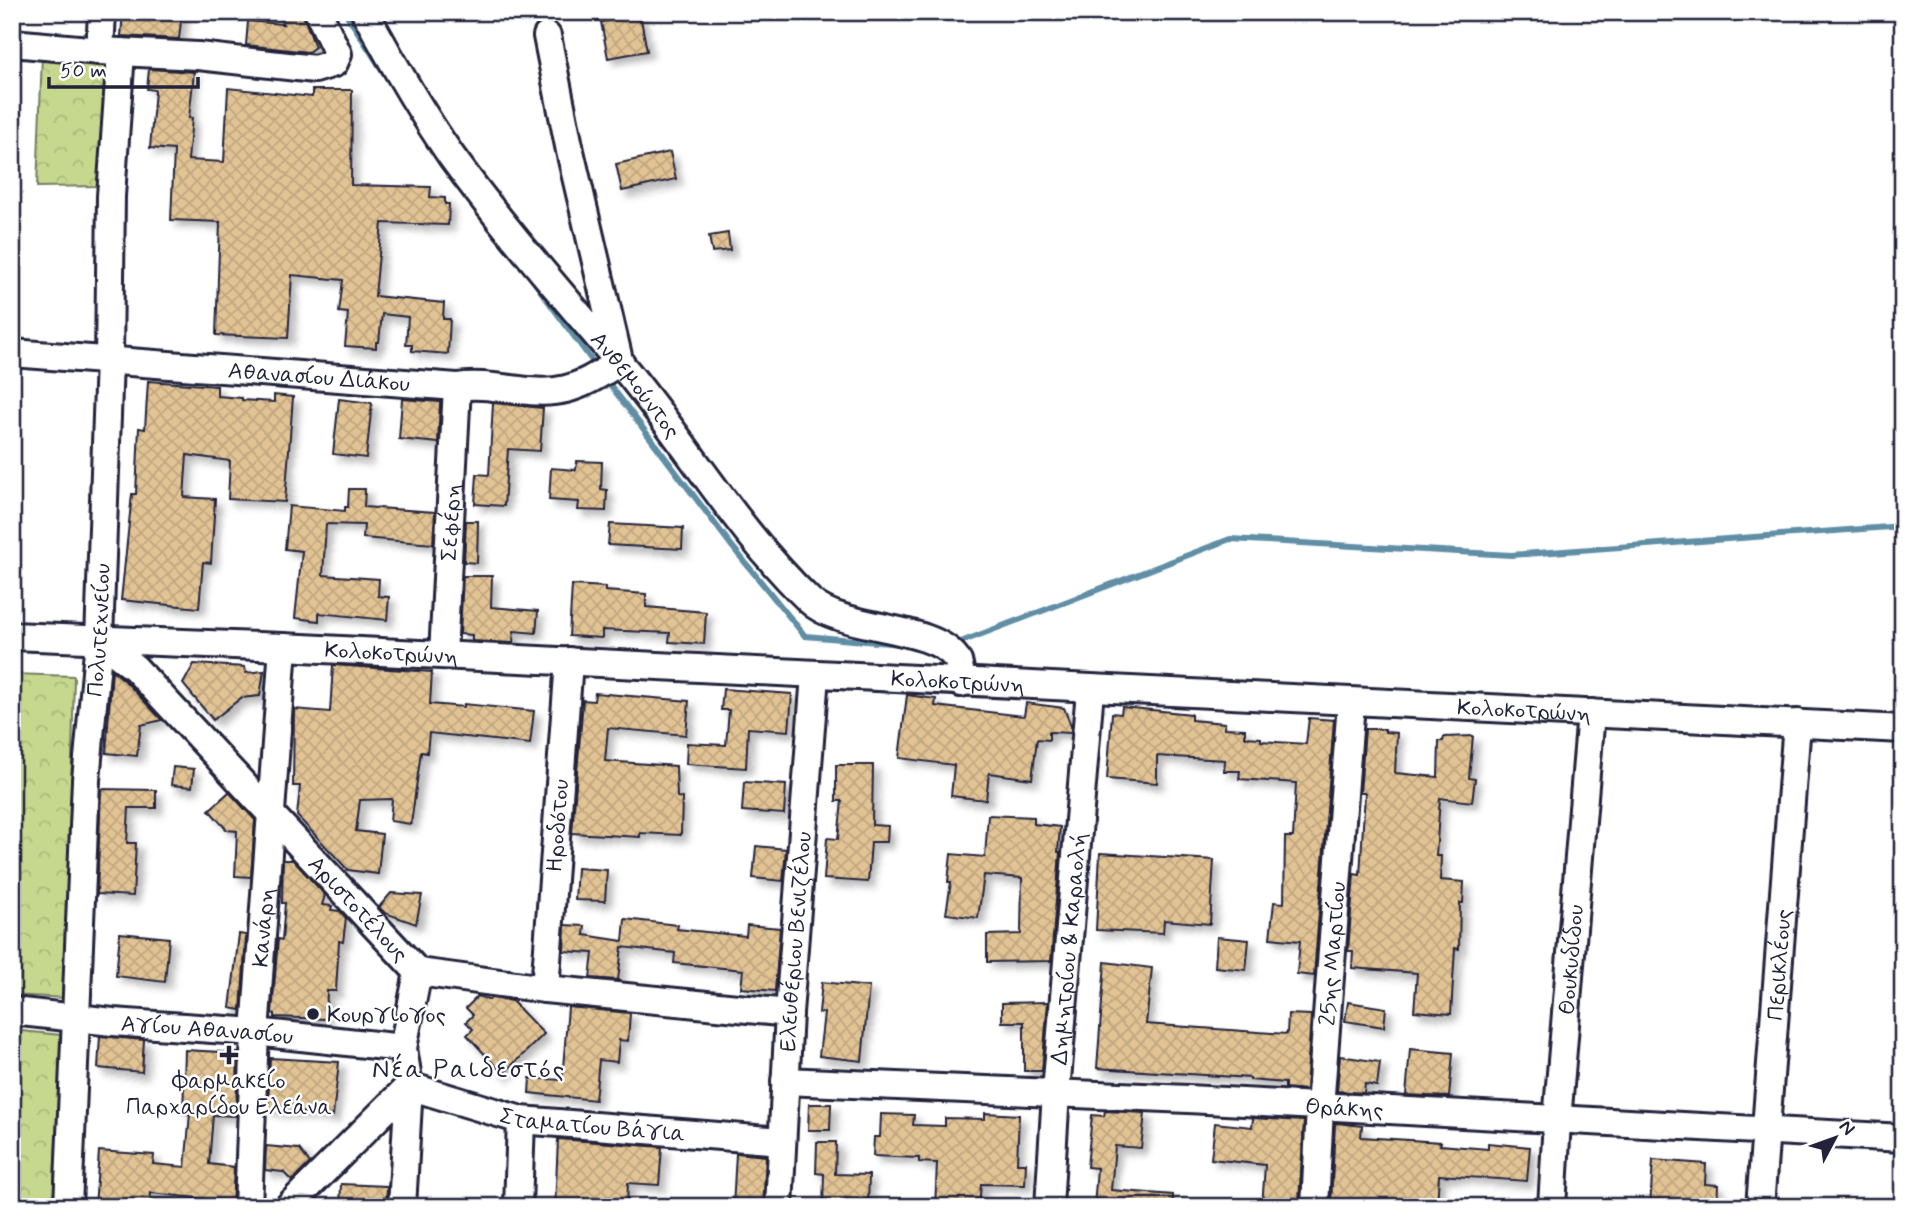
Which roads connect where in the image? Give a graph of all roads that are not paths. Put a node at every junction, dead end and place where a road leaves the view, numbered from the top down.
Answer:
1 (102, 12) edge
2 (318, 12) edge
3 (365, 12) edge
4 (547, 36) dead end
5 (12, 43) edge
6 (111, 52) junction
7 (12, 353) edge
8 (108, 359) junction
9 (620, 362) junction
10 (457, 387) junction
11 (12, 636) edge
12 (99, 640) junction
13 (283, 647) junction
14 (443, 655) junction
15 (569, 661) junction
16 (815, 676) junction
17 (961, 683) junction
18 (1090, 690) junction
19 (1351, 703) junction
20 (1591, 713) junction
21 (1797, 723) junction
22 (1903, 729) edge
23 (272, 814) junction
24 (418, 972) junction
25 (545, 989) junction
26 (12, 1011) edge
27 (789, 1013) junction
28 (77, 1018) junction
29 (255, 1032) junction
30 (403, 1048) junction
31 (785, 1081) junction
32 (409, 1086) junction
33 (1056, 1092) junction
34 (1320, 1107) junction
35 (521, 1120) junction
36 (1557, 1121) junction
37 (1765, 1130) junction
38 (1903, 1138) edge
39 (782, 1141) junction
40 (68, 1207) edge
41 (248, 1207) edge
42 (288, 1207) edge
43 (402, 1207) edge
44 (518, 1207) edge
45 (779, 1207) edge
46 (1049, 1207) edge
47 (1315, 1207) edge
48 (1552, 1207) edge
49 (1760, 1207) edge

1 - 6 street, Πολυτεχνείου
2 - 6 street
3 - 9 street, Ανθεμούντος
4 - 9 street
5 - 6 street
6 - 8 street, Πολυτεχνείου
7 - 8 street, Αθανασίου Διάκου
8 - 10 street, Αθανασίου Διάκου
8 - 12 street, Πολυτεχνείου
9 - 10 street, Αθανασίου Διάκου
9 - 17 street, Ανθεμούντος
10 - 14 street, Σεφέρη
11 - 12 street, Κολοκοτρώνη
12 - 13 street, Κολοκοτρώνη
12 - 23 street, Αριστοτέλους
12 - 28 street, Πολυτεχνείου
13 - 14 street, Κολοκοτρώνη
13 - 23 street, Κανάρη
14 - 15 street, Κολοκοτρώνη
15 - 16 street, Κολοκοτρώνη
15 - 25 street, Ηροδότου
16 - 17 street, Κολοκοτρώνη
16 - 27 street, Ελευθέριου Βενιζέλου
17 - 18 street, Κολοκοτρώνη
18 - 19 street, Κολοκοτρώνη
18 - 33 street, Δημητρίου & Καραολή
19 - 20 street, Κολοκοτρώνη
19 - 34 street, 25ης Μαρτίου
20 - 21 street, Κολοκοτρώνη
20 - 36 street, Θουκυδίδου
21 - 22 street, Κολοκοτρώνη
21 - 37 street, Περικλέους
23 - 24 street, Αριστοτέλους
23 - 29 street, Κανάρη
24 - 25 street, Αριστοτέλους
24 - 30 street
25 - 27 street, Αριστοτέλους
26 - 28 street, Αγίου Αθανασίου
27 - 31 street, Ελευθέριου Βενιζέλου
28 - 29 street, Αγίου Αθανασίου
28 - 40 street, Πολυτεχνείου
29 - 30 street, Αγίου Αθανασίου
29 - 41 street, Κανάρη
30 - 32 street
31 - 33 street, Θράκης
31 - 39 street, Ελευθέριου Βενιζέλου
32 - 35 street, Σταματίου Βάγια
32 - 42 street
32 - 43 street
33 - 34 street, Θράκης
33 - 46 street, Δημητρίου & Καραολή
34 - 36 street, Θράκης
34 - 47 street, 25ης Μαρτίου
35 - 39 street, Σταματίου Βάγια
35 - 44 street
36 - 37 street, Θράκης
36 - 48 street, Θουκυδίδου
37 - 38 street, Θράκης
37 - 49 street, Περικλέους
39 - 45 street, Ελευθέριου Βενιζέλου

